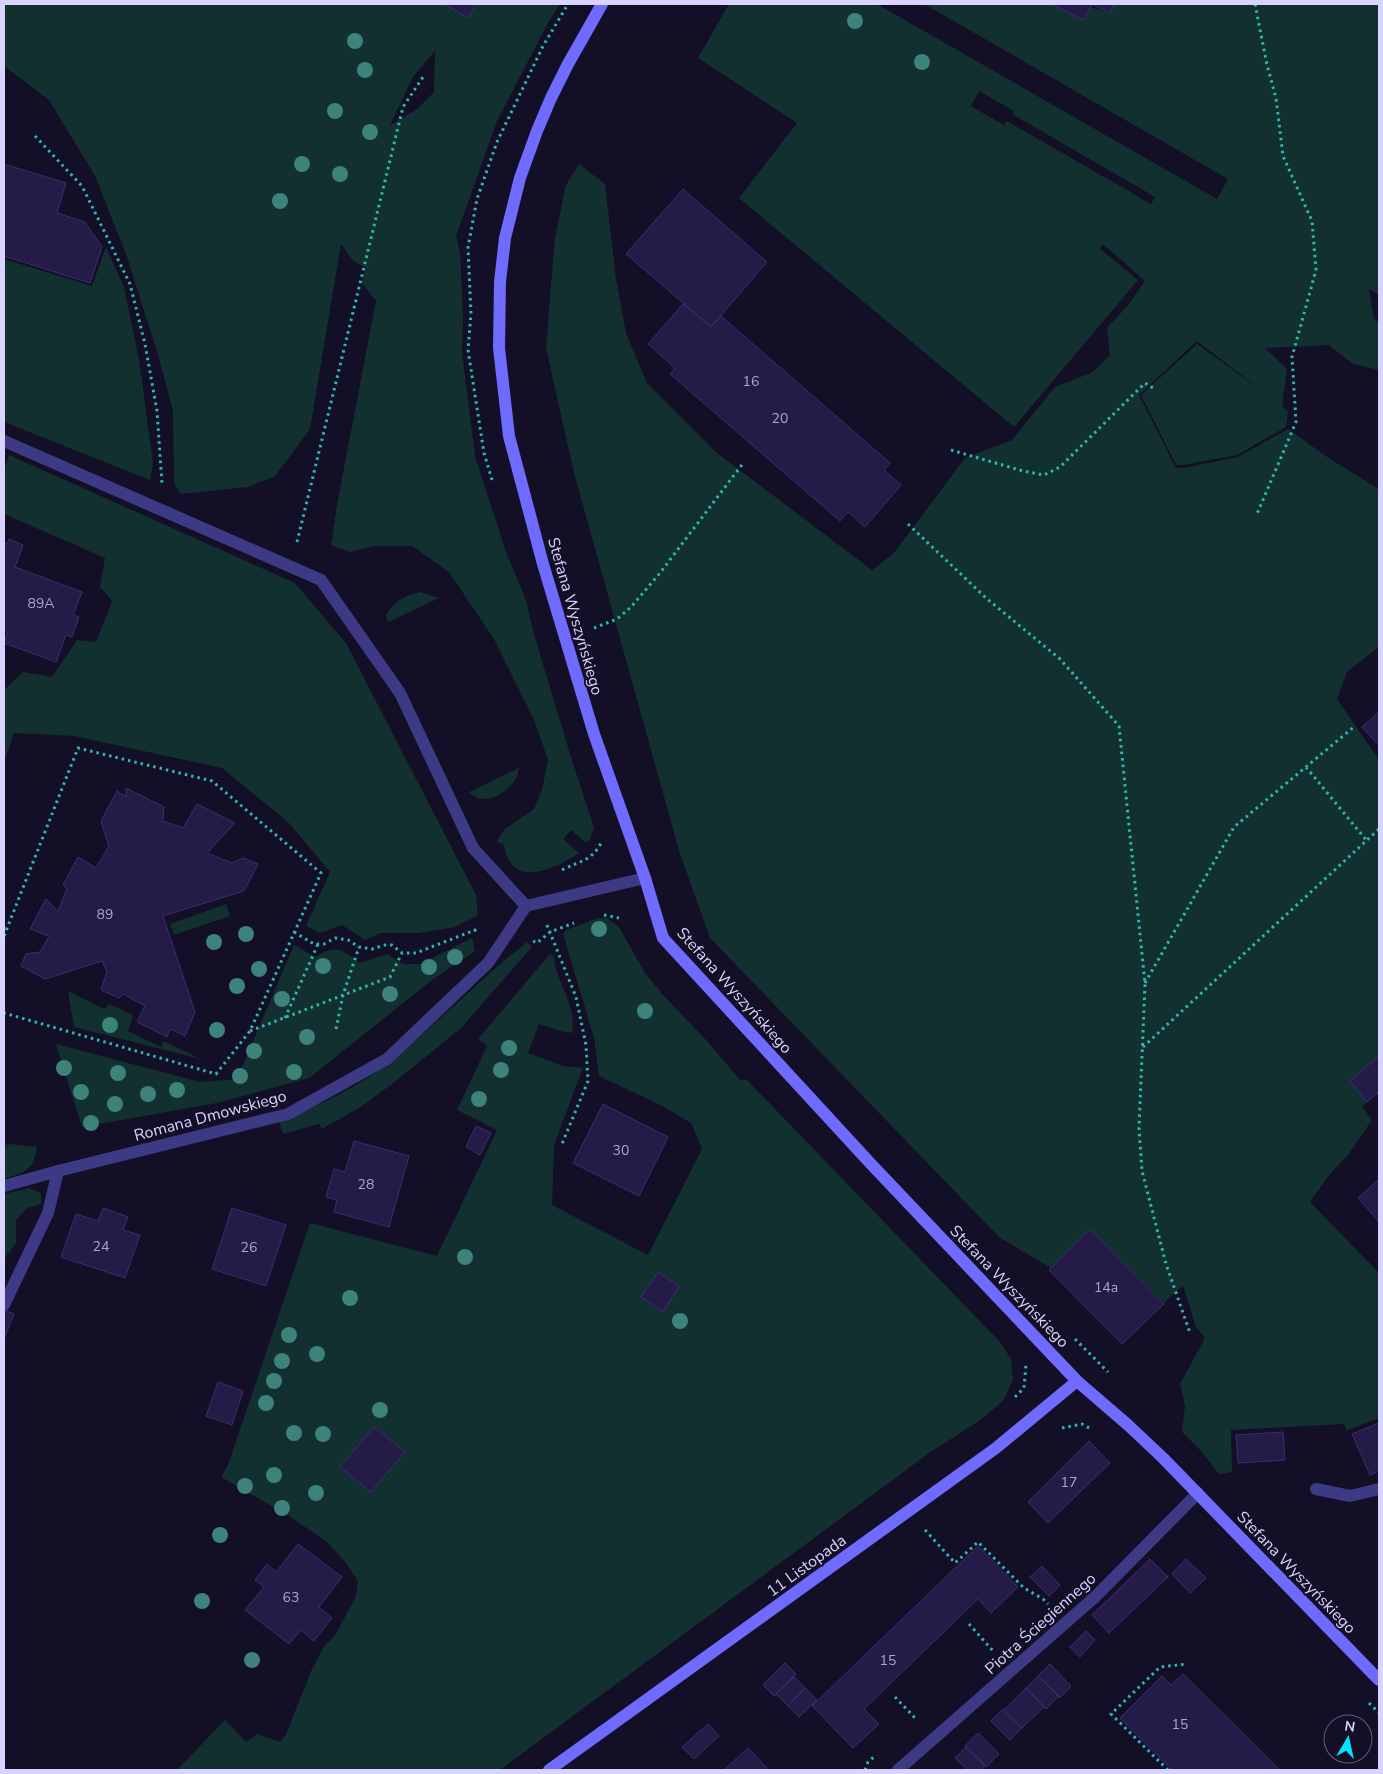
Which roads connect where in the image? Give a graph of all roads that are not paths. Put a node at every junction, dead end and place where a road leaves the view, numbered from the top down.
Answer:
1 (602, 4) edge
2 (4, 441) edge
3 (645, 878) junction
4 (526, 906) junction
5 (58, 1171) junction
6 (4, 1186) edge
7 (4, 1305) edge
8 (1078, 1381) junction
9 (1316, 1489) dead end
10 (1379, 1489) edge
11 (1198, 1493) junction
12 (1379, 1680) edge
13 (549, 1770) edge
14 (898, 1770) edge

1 - 3 street, Stefana Wyszyńskiego
2 - 4 street
3 - 4 street
3 - 8 street, Stefana Wyszyńskiego
4 - 5 street, Romana Dmowskiego
5 - 6 street, Romana Dmowskiego
5 - 7 street
8 - 11 street, Stefana Wyszyńskiego
8 - 13 street, 11 Listopada
9 - 10 street
11 - 12 street, Stefana Wyszyńskiego
11 - 14 street, Piotra Ściegiennego

